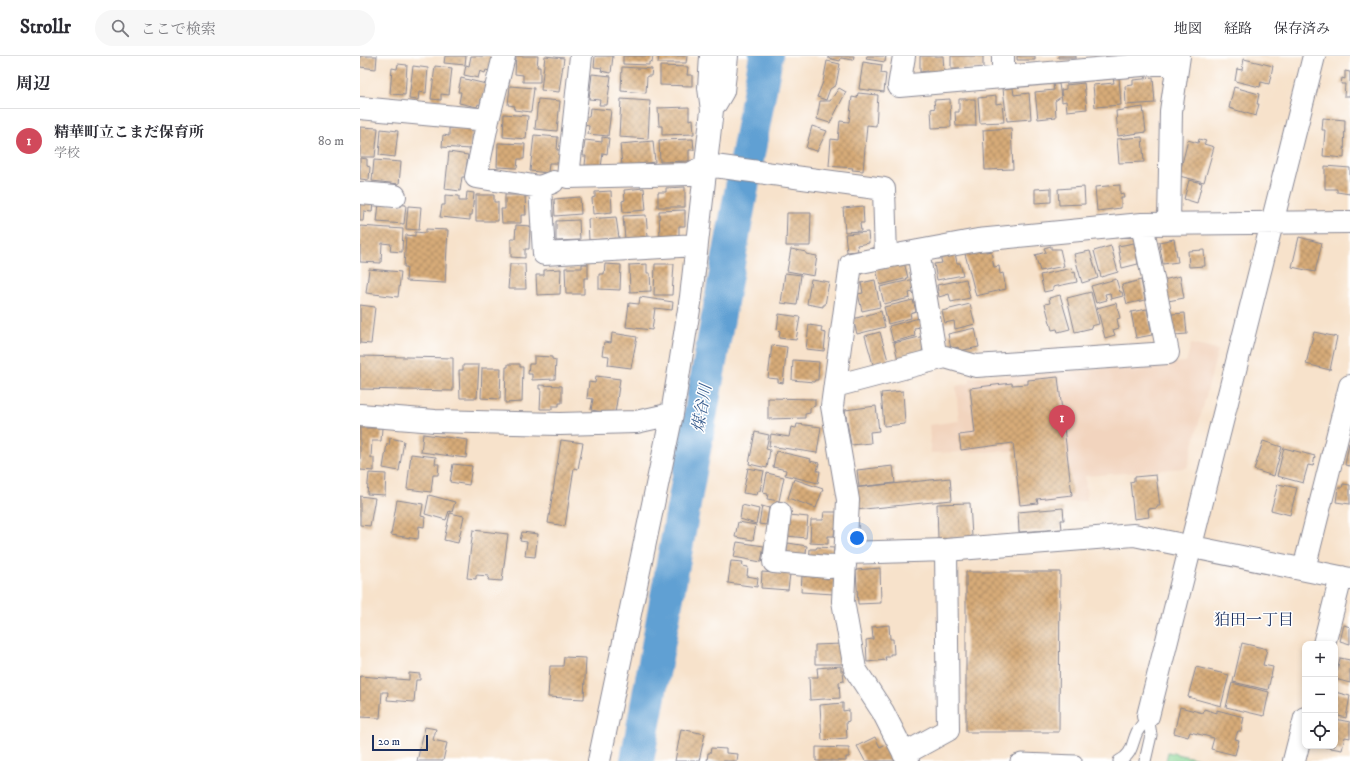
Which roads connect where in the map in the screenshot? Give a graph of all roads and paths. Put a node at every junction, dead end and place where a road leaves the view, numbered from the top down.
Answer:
1 (504, 56) edge
2 (581, 56) edge
3 (711, 56) edge
4 (727, 56) edge
5 (904, 56) edge
6 (1314, 56) edge
7 (1178, 59) edge
8 (1091, 62) edge
9 (1003, 66) edge
10 (360, 108) edge
11 (712, 110) junction
12 (488, 120) junction
13 (713, 166) junction
14 (568, 177) junction
15 (540, 187) junction
16 (360, 193) edge
17 (395, 196) dead end
18 (1350, 222) edge
19 (1169, 223) junction
20 (1272, 223) junction
21 (1142, 224) junction
22 (696, 245) junction
23 (918, 251) junction
24 (886, 257) junction
25 (936, 359) junction
26 (835, 386) junction
27 (1350, 386) edge
28 (672, 414) junction
29 (360, 415) edge
30 (780, 513) dead end
31 (1190, 547) junction
32 (946, 550) junction
33 (845, 559) junction
34 (1304, 569) junction
35 (1345, 578) edge
36 (1325, 641) edge
37 (1148, 716) junction
38 (1302, 730) edge
39 (906, 758) edge
40 (1046, 760) edge
41 (599, 761) edge
42 (1016, 761) edge
43 (1072, 761) edge
44 (1076, 761) edge
45 (1119, 761) edge
46 (1145, 761) edge
47 (1294, 761) edge

1 - 12 street
2 - 14 street
3 - 11 street
4 - 11 street
5 - 9 street
6 - 20 street
7 - 8 street
7 - 19 street
8 - 9 street
10 - 12 street
11 - 13 street
12 - 15 street
13 - 14 street
13 - 22 street
13 - 24 street
14 - 15 street
15 - 22 street
16 - 17 street
18 - 20 street
19 - 20 street
19 - 21 street
20 - 31 street
21 - 23 street
21 - 25 street
22 - 28 street
23 - 24 street
23 - 25 street
24 - 26 street
25 - 26 street
26 - 33 street
27 - 34 street
28 - 29 street
28 - 41 street
30 - 33 street
31 - 32 street
31 - 34 street
31 - 37 street
32 - 33 street
32 - 39 street
33 - 39 street
34 - 35 street
35 - 36 street
37 - 45 lane
37 - 46 lane
38 - 47 street
40 - 42 lane
40 - 43 lane
43 - 44 lane

